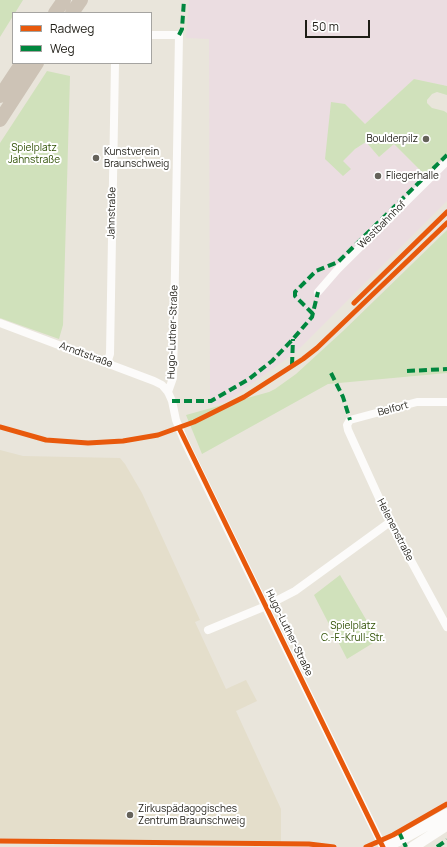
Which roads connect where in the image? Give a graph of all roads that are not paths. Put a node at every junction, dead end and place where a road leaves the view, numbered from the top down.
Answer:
1 (64, 0) edge
2 (80, 0) edge
3 (56, 12) edge
4 (73, 12) edge
5 (152, 35) edge
6 (21, 64) edge
7 (37, 64) edge
8 (115, 64) edge
9 (0, 96) edge
10 (0, 120) edge
11 (447, 161) edge
12 (318, 292) dead end
13 (0, 323) edge
14 (107, 363) junction
15 (168, 392) junction
16 (447, 402) edge
17 (348, 430) joint
18 (390, 522) junction
19 (266, 606) junction
20 (447, 627) edge
21 (208, 630) dead end
22 (447, 814) edge
23 (447, 825) edge
24 (384, 847) edge
25 (413, 847) edge

1 - 3 highway
2 - 4 highway
5 - 15 street, Hugo-Luther-Straße
6 - 9 highway
7 - 10 highway
8 - 14 street, Jahnstraße
11 - 12 street, Westbahnhof
13 - 14 street, Arndtstraße
14 - 15 street, Arndtstraße
15 - 19 street, Hugo-Luther-Straße
16 - 17 street, Belfort
17 - 18 street, Helenenstraße
18 - 19 street
18 - 20 street, Helenenstraße
19 - 21 street, Hugo-Luther-Straße
19 - 24 street, Hugo-Luther-Straße
22 - 24 main road
23 - 25 main road

